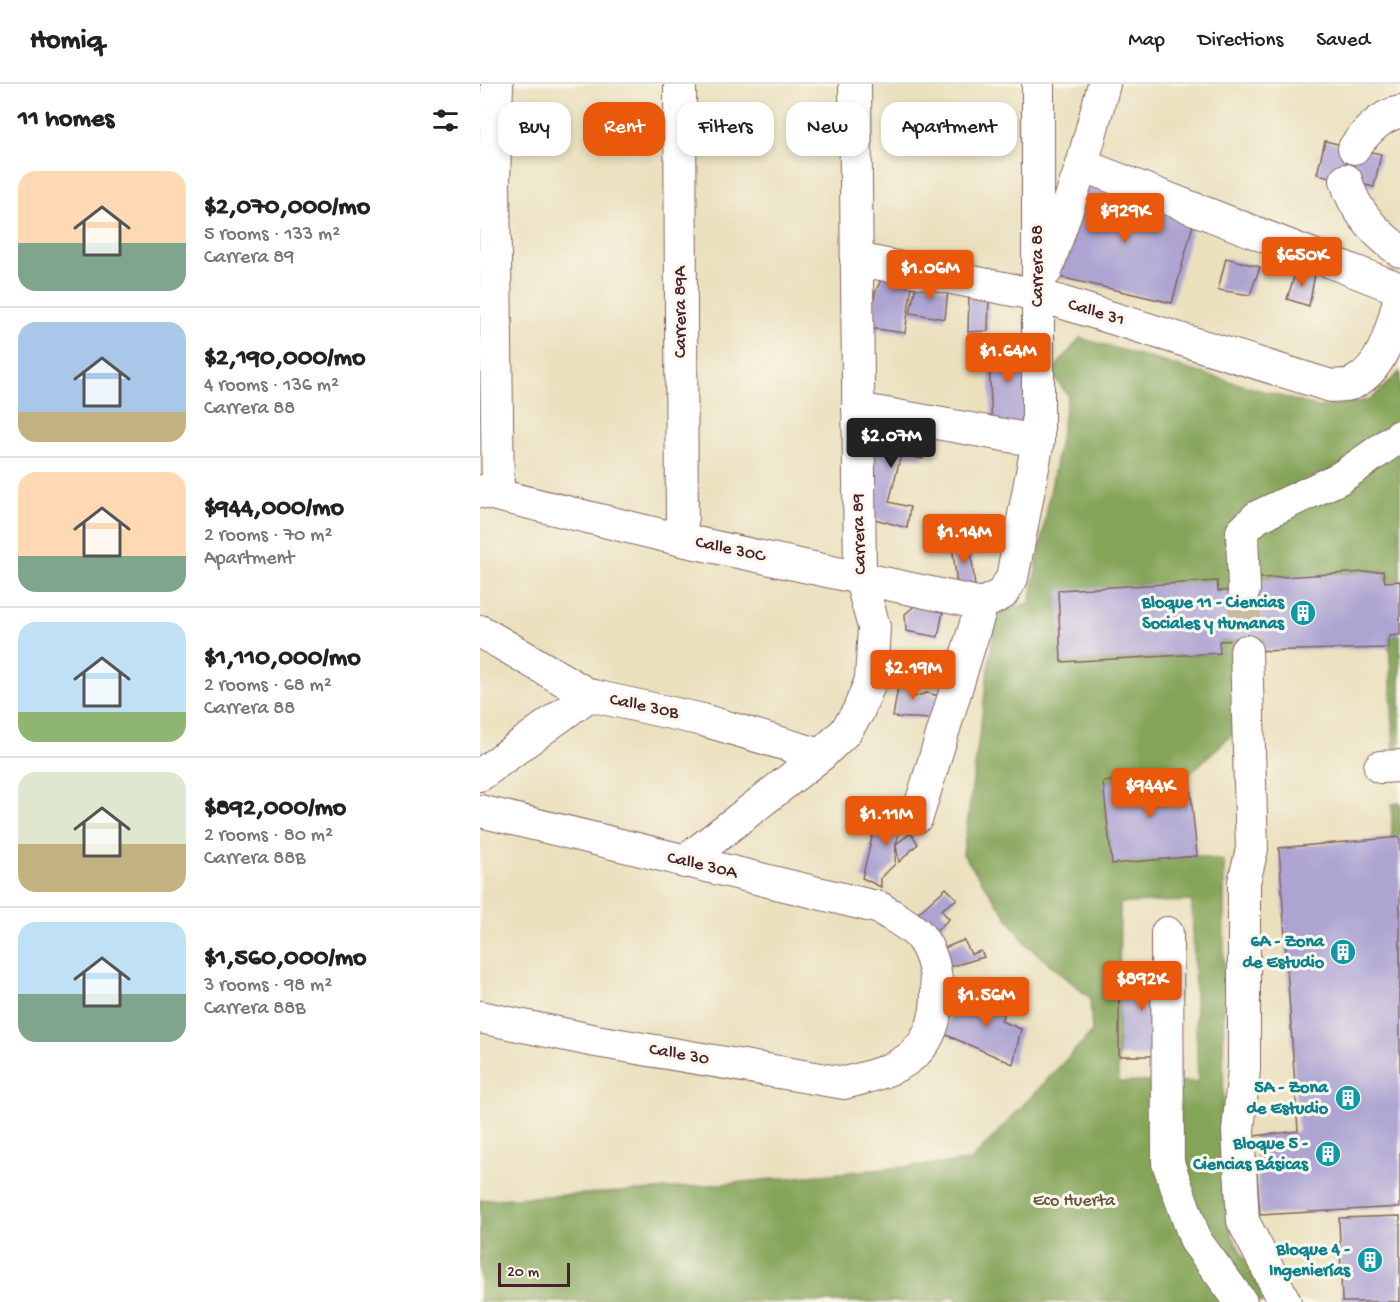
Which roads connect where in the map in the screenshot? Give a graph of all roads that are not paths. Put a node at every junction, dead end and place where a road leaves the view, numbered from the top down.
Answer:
1 (497, 84) edge
2 (680, 84) edge
3 (855, 84) edge
4 (1038, 84) edge
5 (1104, 84) edge
6 (1400, 112) edge
7 (1354, 148) dead end
8 (1082, 165) junction
9 (1346, 180) dead end
10 (487, 181) edge
11 (1400, 252) edge
12 (856, 258) junction
13 (1400, 289) edge
14 (1038, 295) junction
15 (1400, 296) edge
16 (858, 409) junction
17 (1400, 436) edge
18 (1038, 441) junction
19 (489, 493) edge
20 (682, 540) junction
21 (860, 577) junction
22 (1244, 590) tunnel mouth
23 (982, 604) junction
24 (480, 632) edge
25 (1246, 651) tunnel mouth
26 (589, 695) junction
27 (821, 755) junction
28 (480, 775) edge
29 (480, 811) edge
30 (917, 817) dead end
31 (684, 862) junction
32 (917, 933) joint
33 (1167, 933) dead end
34 (480, 1017) edge
35 (1241, 1302) edge
36 (1286, 1302) edge

1 - 10 street
2 - 20 street, Carrera 89A
3 - 12 street, Carrera 89
4 - 14 street, Carrera 88
5 - 8 street
6 - 7 street
8 - 13 street
8 - 14 street
9 - 11 street
10 - 19 street
12 - 14 street, Calle 31
12 - 16 street, Carrera 89
14 - 15 street, Calle 31
14 - 18 street, Carrera 88
16 - 18 street
16 - 21 street, Carrera 89
17 - 22 street
18 - 23 street, Carrera 88
19 - 20 street, Calle 30C
20 - 21 street, Calle 30C
21 - 23 street, Calle 30C
21 - 27 street, Carrera 89
23 - 30 street
24 - 26 street, Calle 30B
25 - 36 street
26 - 27 street, Calle 30B
26 - 28 street
27 - 31 street, Carrera 89
29 - 31 street, Calle 30A
31 - 32 street, Calle 30A
32 - 34 street, Calle 30
33 - 35 street

